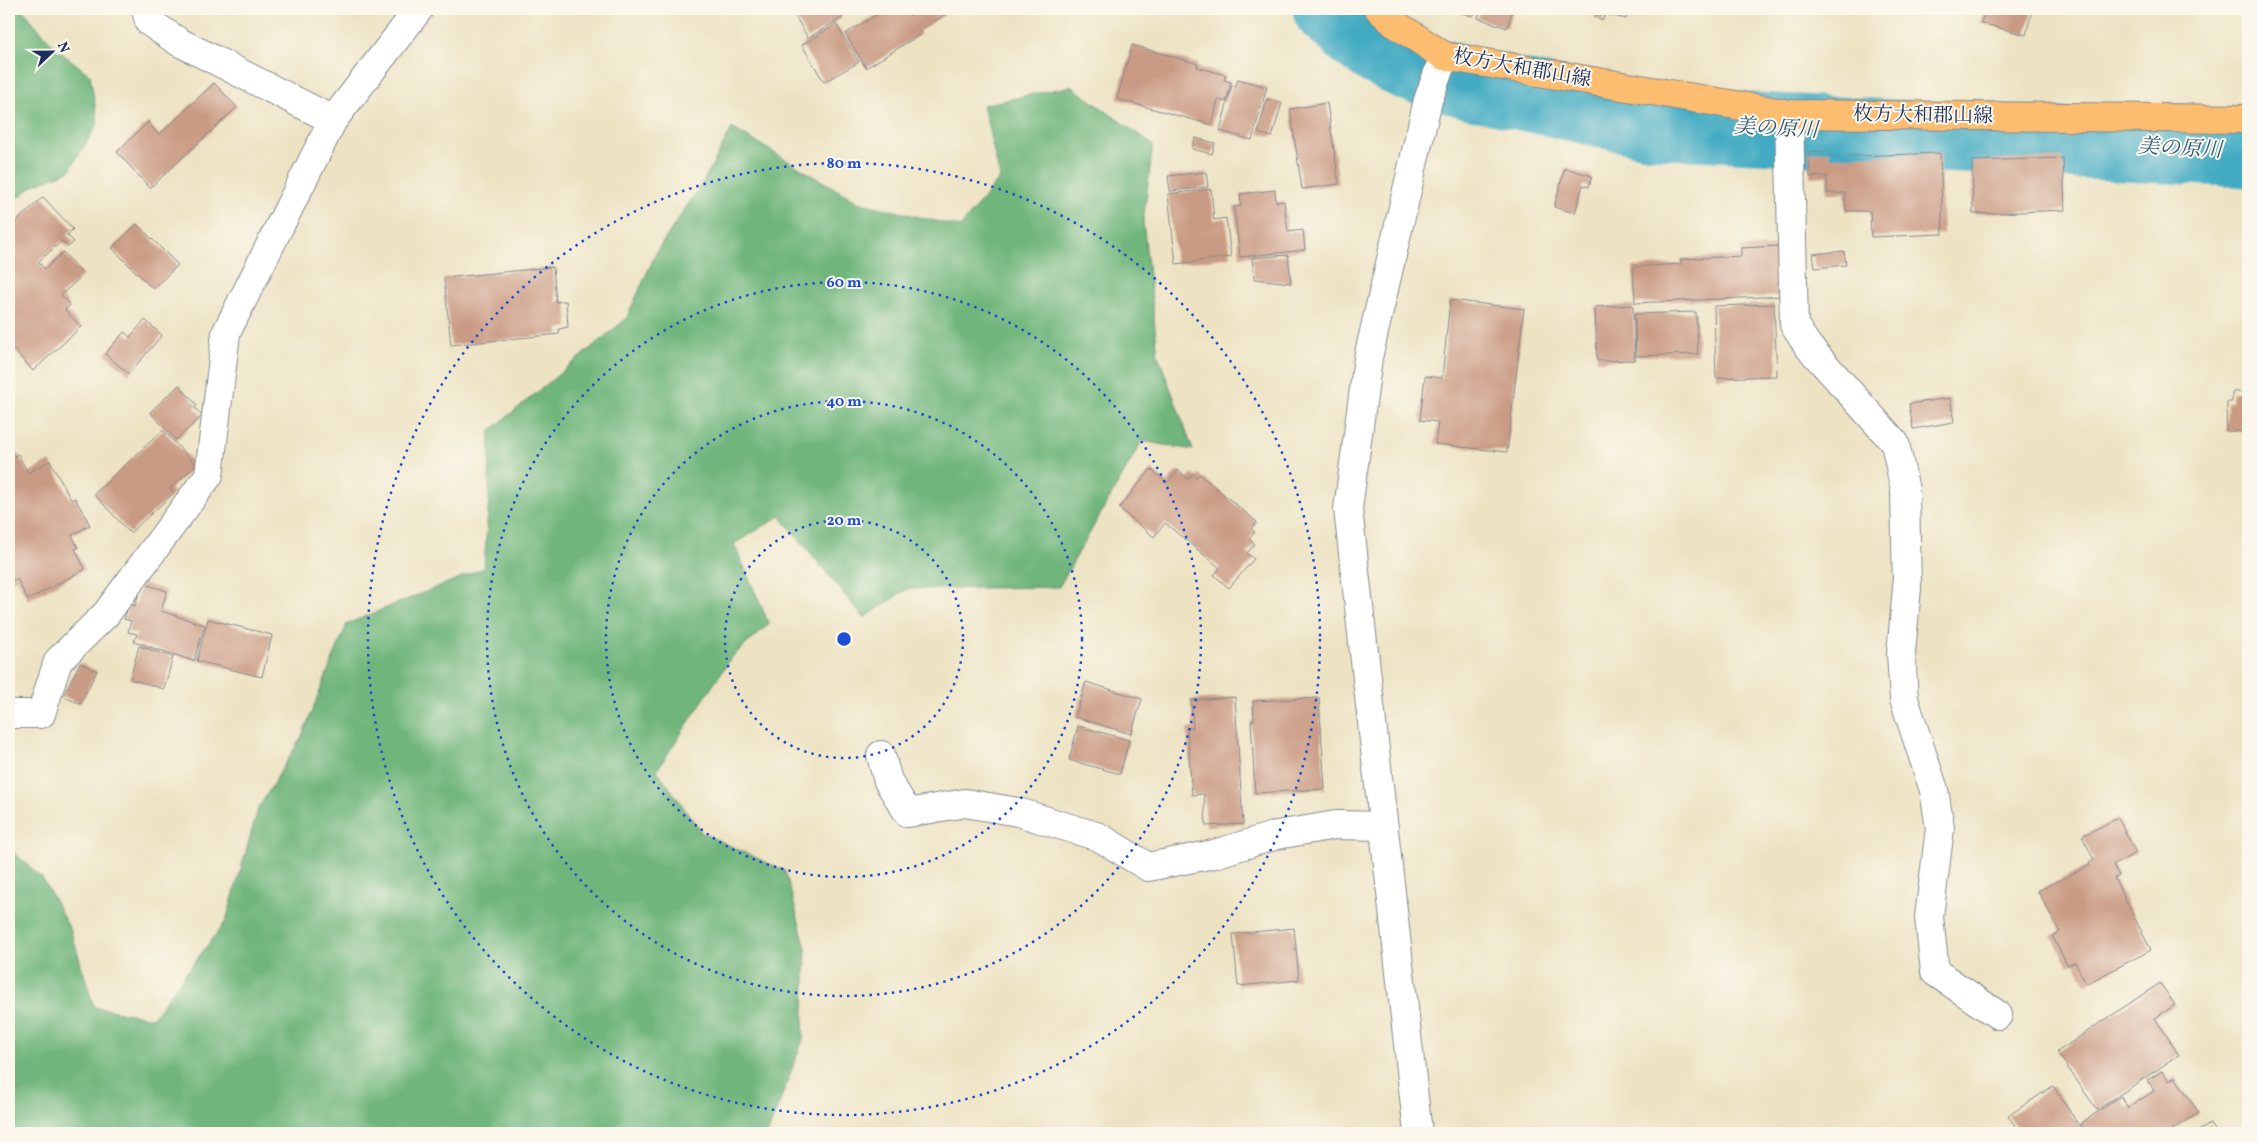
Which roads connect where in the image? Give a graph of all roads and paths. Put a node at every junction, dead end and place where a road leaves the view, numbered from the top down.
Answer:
1 (146, 9) edge
2 (419, 9) edge
3 (1379, 9) edge
4 (1444, 56) junction
5 (1789, 114) junction
6 (2248, 119) edge
7 (333, 120) junction
8 (9, 714) edge
9 (881, 756) dead end
10 (1384, 826) junction
11 (1998, 1014) dead end
12 (1418, 1133) edge

1 - 7 street
2 - 7 street
3 - 4 main road, 枚方大和郡山線
4 - 5 main road, 枚方大和郡山線
4 - 10 street
5 - 6 main road, 枚方大和郡山線
5 - 11 street
7 - 8 street
9 - 10 street
10 - 12 street

